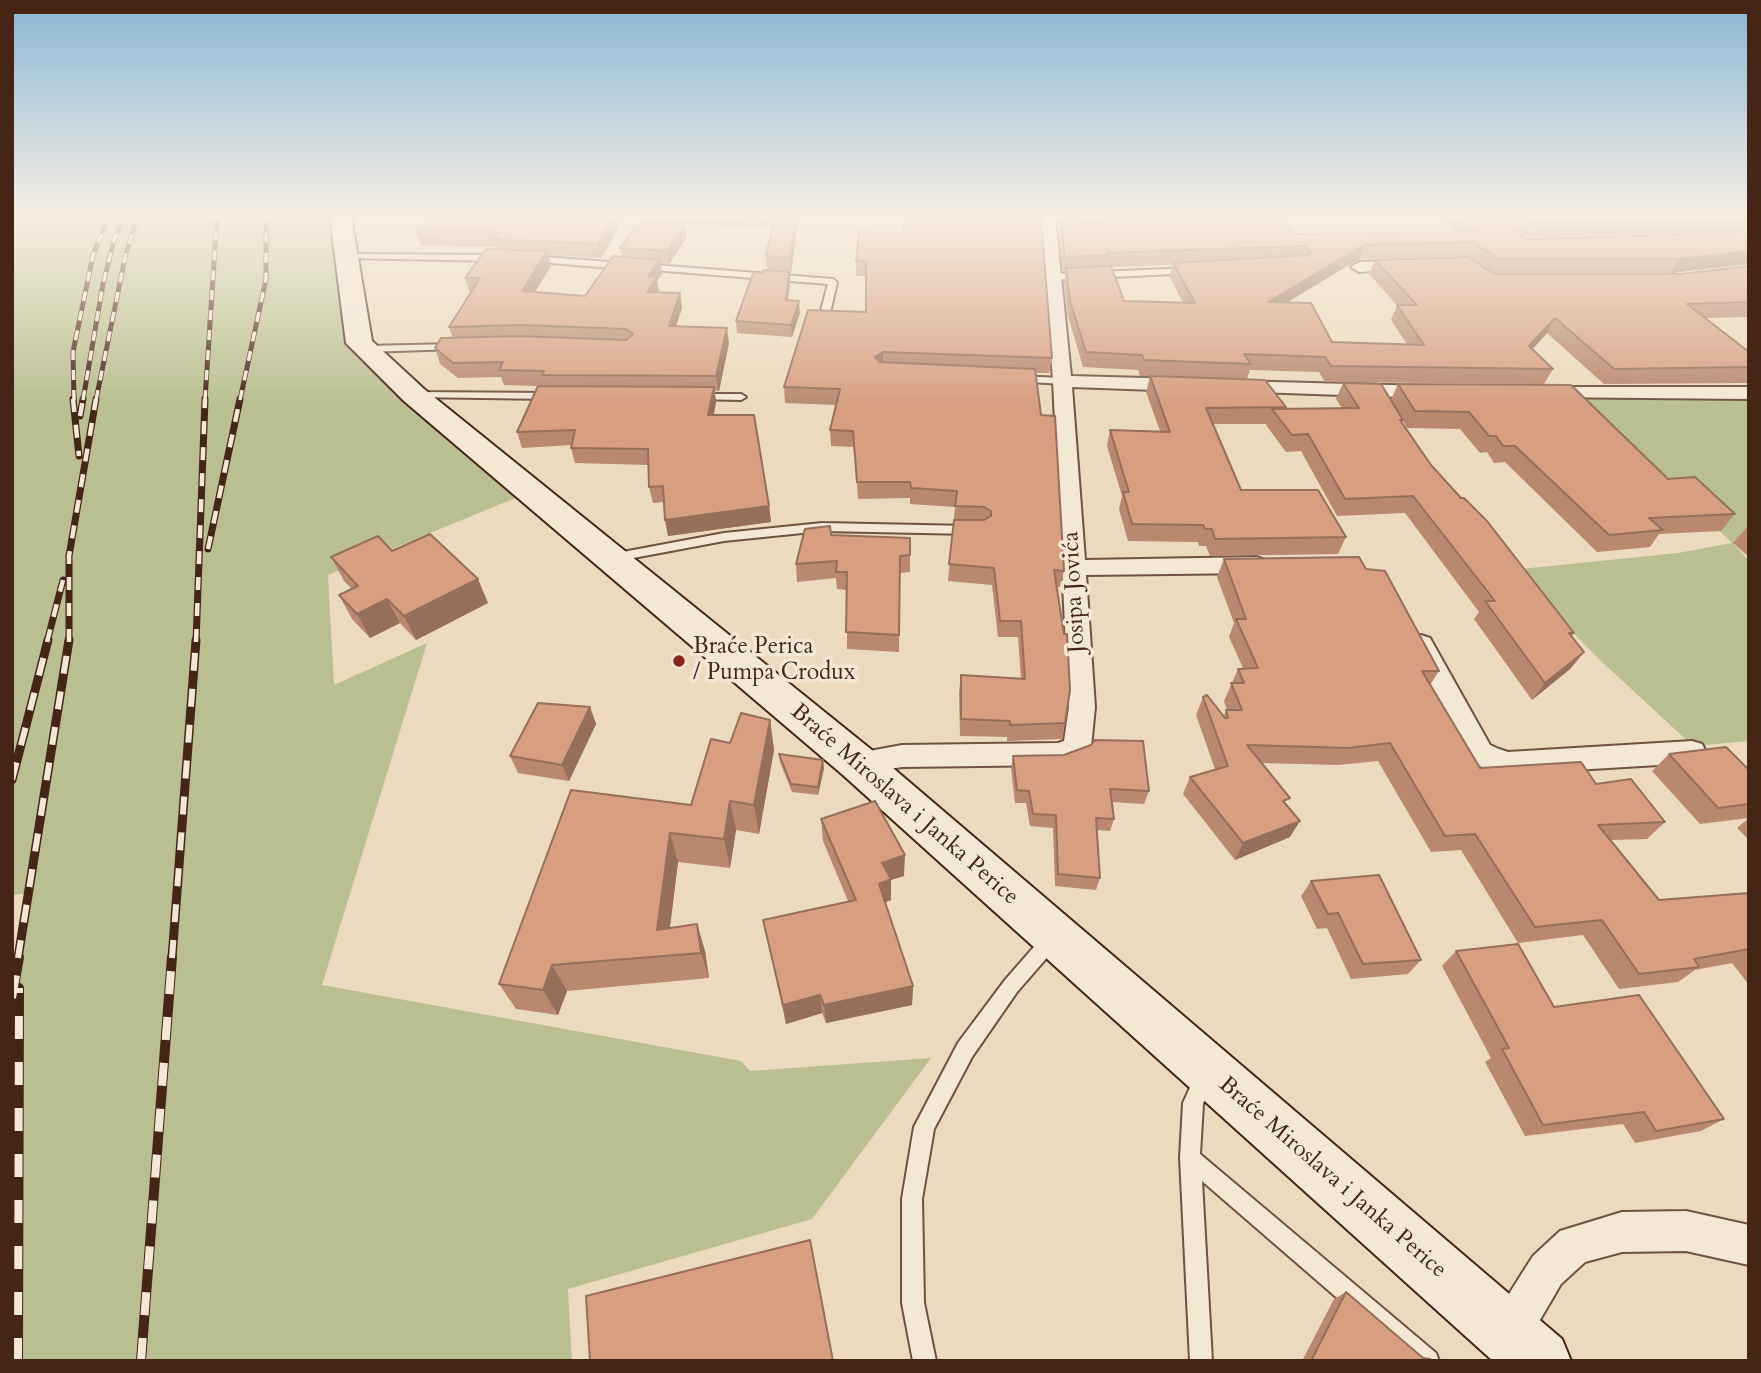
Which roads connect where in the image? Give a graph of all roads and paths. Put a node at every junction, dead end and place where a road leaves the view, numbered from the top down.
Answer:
1 (349, 280) edge
2 (807, 280) edge
3 (1054, 280) edge
4 (824, 318) edge
5 (472, 347) edge
6 (365, 349) junction
7 (1007, 378) edge
8 (1062, 381) junction
9 (1444, 392) edge
10 (1524, 393) edge
11 (1749, 393) edge
12 (414, 395) junction
13 (564, 396) edge
14 (687, 397) edge
15 (741, 397) dead end
16 (982, 530) edge
17 (610, 558) junction
18 (1276, 565) edge
19 (1073, 568) junction
20 (1411, 626) edge
21 (1692, 752) edge
22 (858, 763) junction
23 (1055, 936) junction
24 (1209, 1069) junction
25 (1190, 1158) junction
26 (1749, 1245) edge
27 (1524, 1347) edge
28 (925, 1361) edge
29 (1201, 1361) edge
30 (1428, 1361) edge

1 - 6 main road, Braće Miroslava i Janka Perice
2 - 4 lane
3 - 8 street, Josipa Jovića
5 - 6 lane
6 - 12 main road, Braće Miroslava i Janka Perice
7 - 8 lane
8 - 9 street
8 - 19 street, Josipa Jovića
10 - 11 street
12 - 13 lane
12 - 17 main road, Braće Miroslava i Janka Perice
14 - 15 lane
16 - 17 lane
17 - 22 main road, Braće Miroslava i Janka Perice
18 - 19 street
19 - 22 street, Josipa Jovića
20 - 21 street
22 - 23 main road, Braće Miroslava i Janka Perice
23 - 24 main road, Braće Miroslava i Janka Perice
23 - 28 lane
24 - 25 lane
24 - 27 main road, Braće Miroslava i Janka Perice
25 - 29 lane
25 - 30 lane
26 - 27 street

